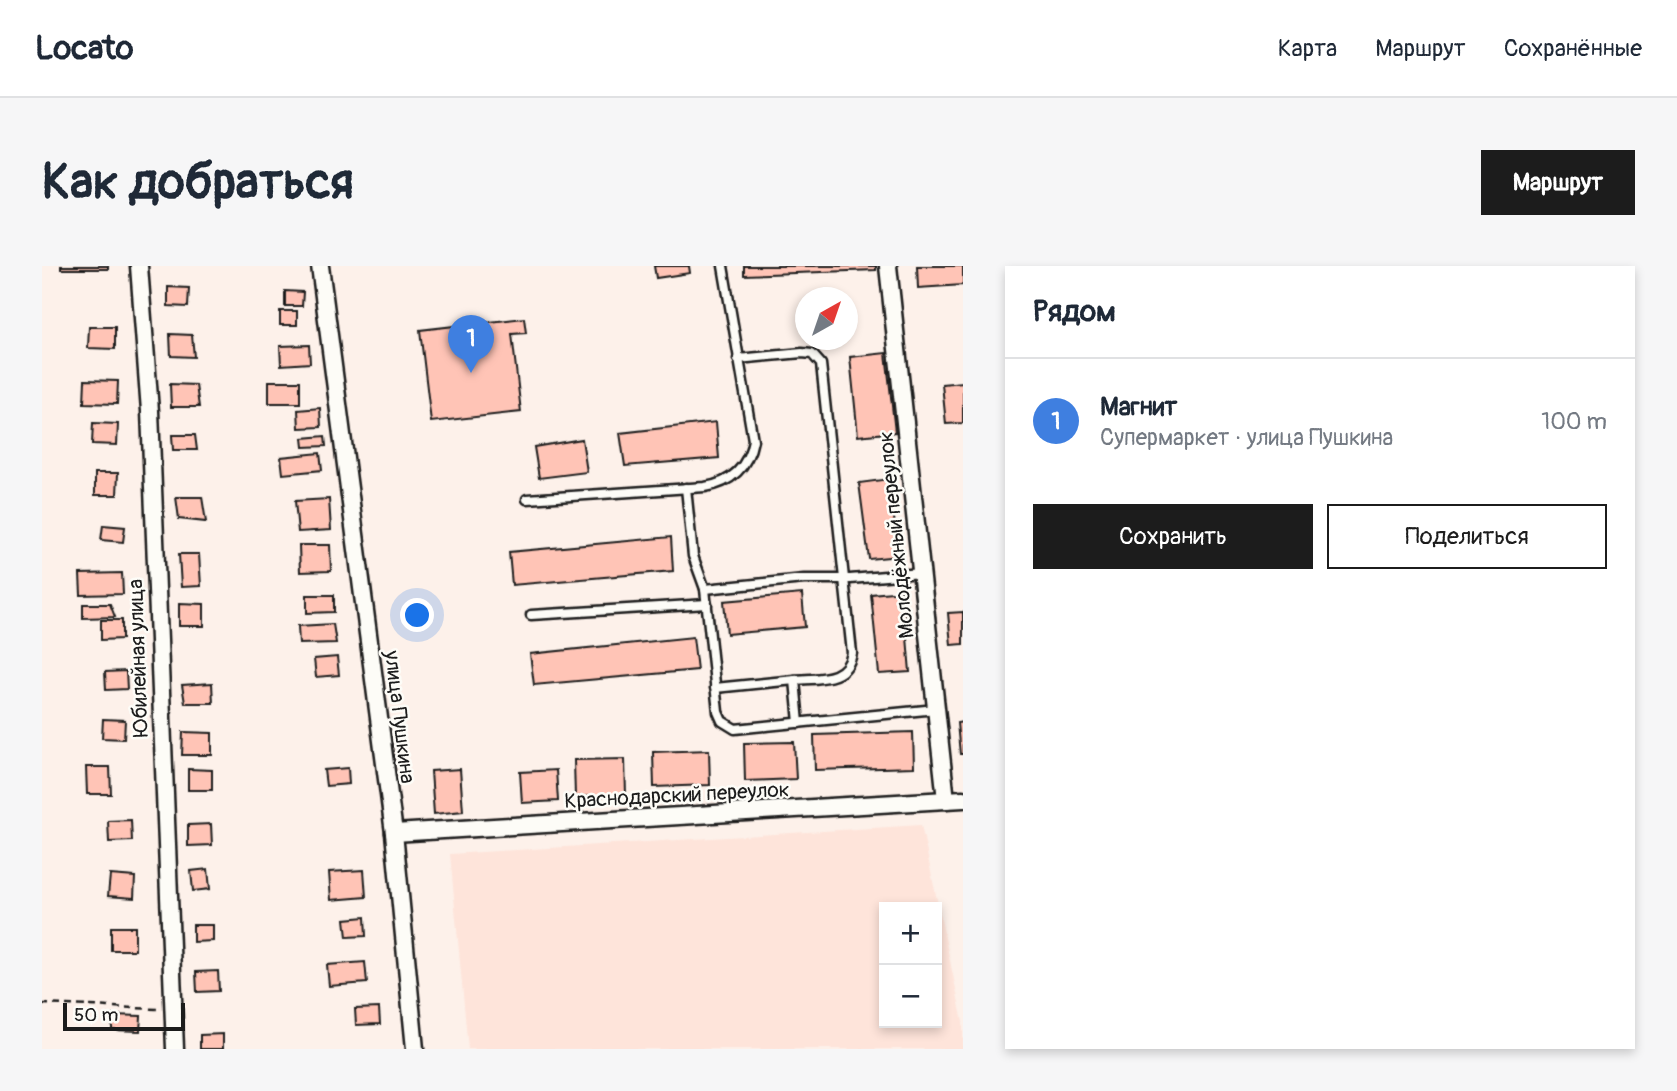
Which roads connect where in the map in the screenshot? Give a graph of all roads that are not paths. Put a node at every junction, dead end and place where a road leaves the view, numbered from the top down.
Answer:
1 (139, 266) edge
2 (320, 266) edge
3 (723, 266) edge
4 (888, 266) edge
5 (738, 359) junction
6 (687, 488) junction
7 (527, 499) dead end
8 (921, 573) junction
9 (844, 579) junction
10 (705, 589) junction
11 (707, 604) junction
12 (531, 615) dead end
13 (795, 680) junction
14 (715, 688) junction
15 (936, 709) junction
16 (799, 723) junction
17 (963, 799) edge
18 (946, 800) junction
19 (394, 833) junction
20 (175, 1049) edge
21 (415, 1049) edge

1 - 20 street, Юбилейная улица
2 - 19 street, улица Пушкина
3 - 5 lane
4 - 8 street, Молодёжный переулок
5 - 6 lane
5 - 9 lane
6 - 7 lane
6 - 10 lane
8 - 9 lane
8 - 15 street, Молодёжный переулок
9 - 10 lane
9 - 13 lane
10 - 11 lane
11 - 12 lane
11 - 14 lane
13 - 14 lane
13 - 16 lane
14 - 16 lane
15 - 16 lane
15 - 18 street, Молодёжный переулок
17 - 18 street, Краснодарский переулок
18 - 19 street, Краснодарский переулок
19 - 21 street, улица Пушкина

